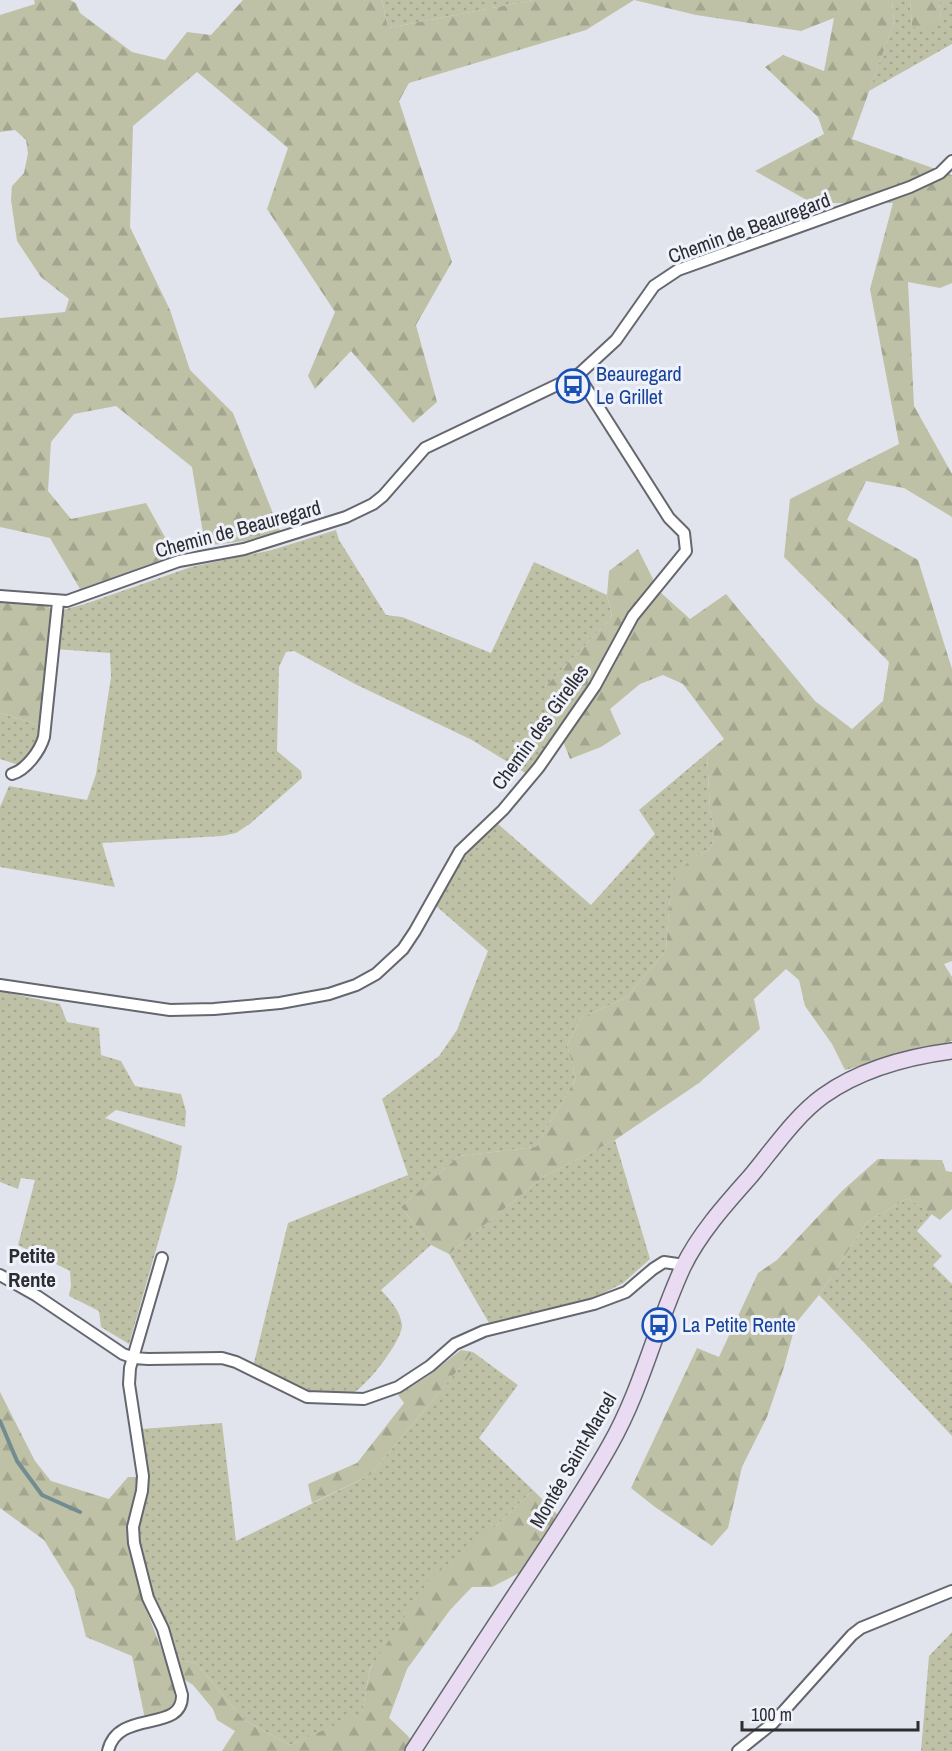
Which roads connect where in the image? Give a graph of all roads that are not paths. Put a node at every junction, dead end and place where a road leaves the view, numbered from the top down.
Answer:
1 (952, 161) edge
2 (578, 375) junction
3 (0, 596) edge
4 (57, 602) junction
5 (12, 774) dead end
6 (0, 985) edge
7 (952, 1052) edge
8 (162, 1258) dead end
9 (684, 1265) junction
10 (0, 1275) edge
11 (134, 1358) junction
12 (952, 1591) edge
13 (108, 1751) edge
14 (413, 1751) edge
15 (738, 1751) edge

1 - 2 street, Chemin de Beauregard
2 - 4 street, Chemin de Beauregard
2 - 6 street, Chemin des Girelles
3 - 4 street, Chemin de Beauregard
4 - 5 street
7 - 9 main road, Montée Saint-Marcel
8 - 11 street
9 - 11 street
9 - 14 main road, Montée Saint-Marcel
10 - 11 street
11 - 13 street
12 - 15 street

